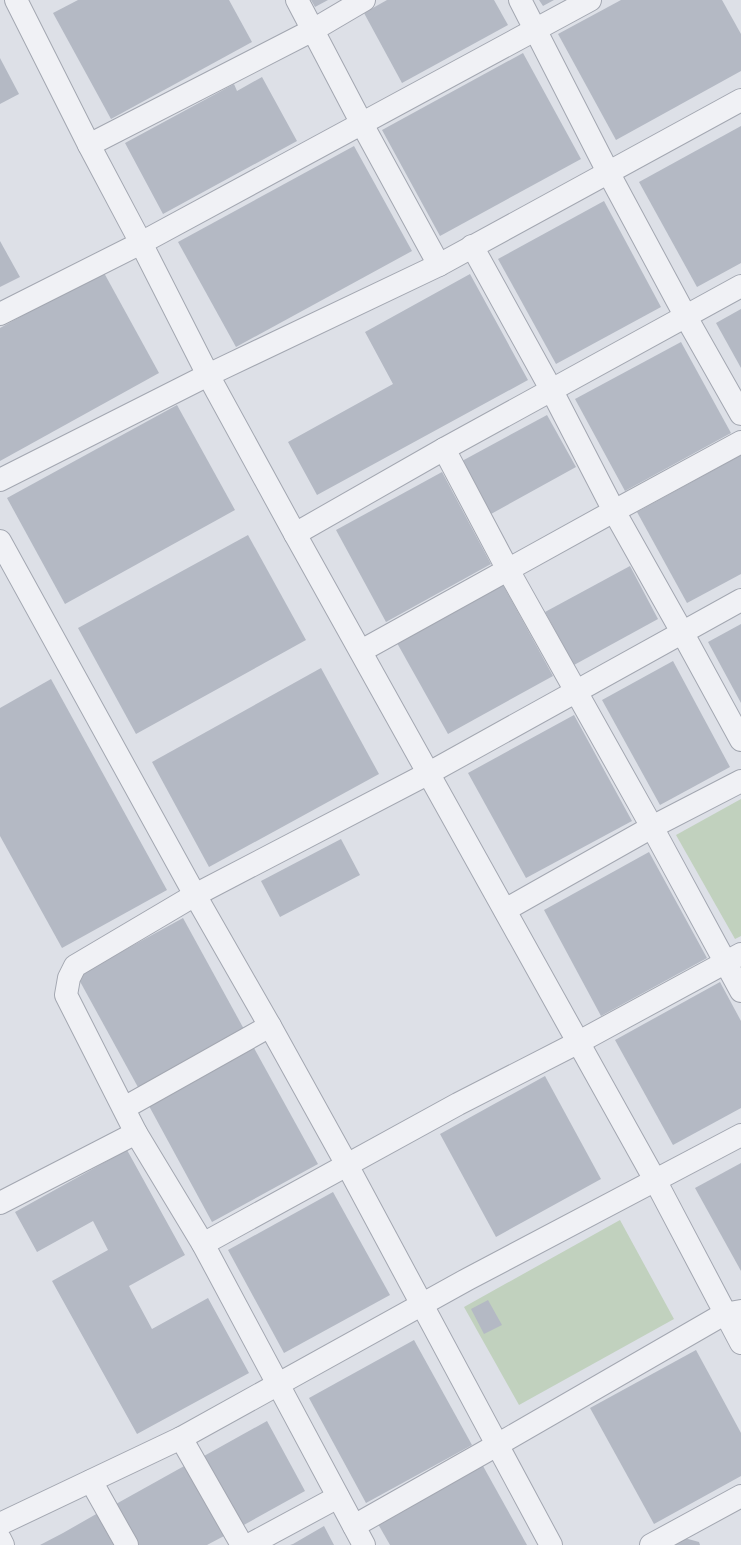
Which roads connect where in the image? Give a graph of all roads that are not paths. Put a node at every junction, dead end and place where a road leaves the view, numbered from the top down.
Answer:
1 (16, 0) edge
2 (297, 0) edge
3 (364, 0) edge
4 (520, 0) edge
5 (590, 0) edge
6 (313, 30) junction
7 (536, 30) junction
8 (741, 100) edge
9 (362, 124) junction
10 (89, 144) junction
11 (608, 172) junction
12 (141, 244) junction
13 (472, 246) junction
14 (439, 265) junction
15 (741, 286) edge
16 (0, 314) edge
17 (686, 317) junction
18 (208, 375) junction
19 (552, 392) junction
20 (741, 414) edge
21 (741, 442) edge
22 (444, 449) junction
23 (0, 480) edge
24 (614, 511) junction
25 (295, 534) junction
26 (0, 541) edge
27 (508, 570) junction
28 (741, 600) edge
29 (682, 632) junction
30 (361, 651) junction
31 (575, 691) junction
32 (741, 740) edge
33 (429, 773) junction
34 (741, 781) edge
35 (652, 827) junction
36 (195, 895) junction
37 (506, 910) junction
38 (733, 958) edge
39 (741, 991) edge
40 (270, 1026) junction
41 (579, 1042) junction
42 (124, 1108) junction
43 (136, 1133) junction
44 (741, 1135) edge
45 (347, 1165) junction
46 (655, 1180) junction
47 (0, 1203) edge
48 (203, 1244) junction
49 (422, 1304) junction
50 (733, 1312) edge
51 (741, 1343) edge
52 (278, 1385) junction
53 (181, 1438) junction
54 (498, 1445) junction
55 (91, 1481) junction
56 (741, 1496) edge
57 (338, 1497) junction
58 (0, 1524) edge
59 (354, 1526) junction
60 (0, 1539) edge
61 (3, 1545) edge
62 (127, 1545) edge
63 (242, 1545) edge
64 (249, 1545) edge
65 (364, 1545) edge
66 (551, 1545) edge
67 (651, 1545) edge

1 - 10 street
2 - 6 street
3 - 6 street
4 - 7 street
5 - 7 street
6 - 9 street
6 - 10 street
7 - 9 street
7 - 11 street
8 - 11 street
9 - 12 street
9 - 14 street
10 - 12 street
11 - 13 street
11 - 17 street
12 - 16 street
12 - 18 street
13 - 14 street
13 - 19 street
14 - 18 street
15 - 17 street
17 - 19 street
17 - 20 street
18 - 23 street
18 - 25 street
19 - 22 street
19 - 24 street
21 - 24 street
22 - 25 street
22 - 27 street
24 - 27 street
24 - 29 street
25 - 30 street
26 - 36 street
27 - 30 street
27 - 31 street
28 - 29 street
29 - 31 street
29 - 32 street
30 - 33 street
31 - 33 street
31 - 35 street
33 - 36 street
33 - 37 street
34 - 35 street
35 - 37 street
35 - 38 street
36 - 40 street
36 - 42 street
37 - 41 street
38 - 39 street
38 - 41 street
40 - 42 street
40 - 45 street
41 - 45 street
41 - 46 street
42 - 43 street
43 - 47 street
43 - 48 street
44 - 46 street
45 - 48 street
45 - 49 street
46 - 49 street
46 - 50 street
48 - 52 street
49 - 52 street
49 - 54 street
50 - 51 street
50 - 54 street
52 - 53 street
52 - 57 street
53 - 55 street
53 - 63 street
54 - 59 street
54 - 66 street
55 - 58 street
55 - 62 street
56 - 67 street
57 - 59 street
57 - 64 street
59 - 65 street
60 - 61 street

